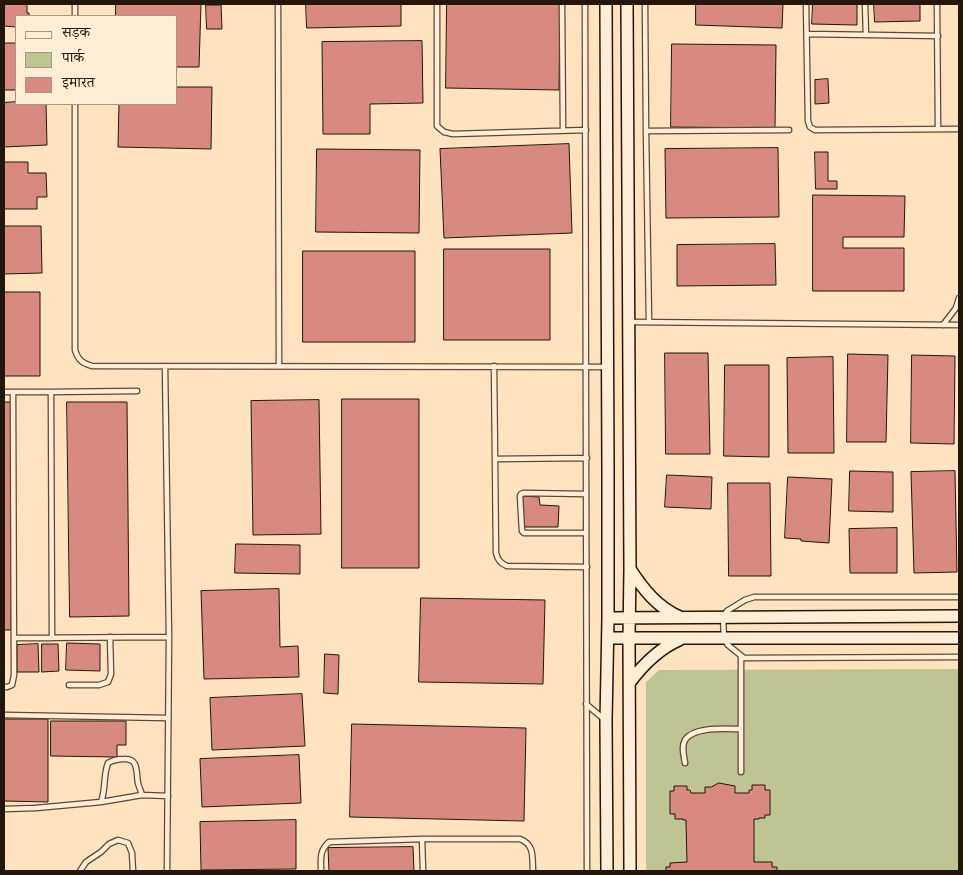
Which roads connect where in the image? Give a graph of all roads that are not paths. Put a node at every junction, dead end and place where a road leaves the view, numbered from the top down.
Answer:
1 (278, 4) edge
2 (437, 4) edge
3 (562, 4) edge
4 (586, 4) edge
5 (606, 4) edge
6 (627, 4) edge
7 (645, 4) edge
8 (806, 4) edge
9 (865, 4) edge
10 (937, 4) edge
11 (807, 34) junction
12 (866, 35) junction
13 (938, 36) junction
14 (75, 105) edge
15 (938, 129) junction
16 (959, 129) edge
17 (563, 130) junction
18 (586, 130) junction
19 (789, 130) dead end
20 (646, 131) junction
21 (959, 298) edge
22 (628, 322) junction
23 (650, 322) junction
24 (943, 325) junction
25 (959, 325) edge
26 (608, 346) junction
27 (628, 346) junction
28 (165, 366) junction
29 (278, 366) junction
30 (494, 366) junction
31 (586, 367) junction
32 (608, 367) junction
33 (137, 391) dead end
34 (4, 392) edge
35 (13, 392) junction
36 (50, 392) junction
37 (586, 458) junction
38 (495, 459) junction
39 (586, 494) junction
40 (586, 533) junction
41 (586, 568) junction
42 (630, 569) junction
43 (959, 597) edge
44 (959, 616) edge
45 (629, 617) junction
46 (723, 617) junction
47 (608, 618) junction
48 (683, 618) junction
49 (110, 637) junction
50 (169, 637) junction
51 (14, 638) junction
52 (52, 638) junction
53 (608, 638) junction
54 (629, 638) junction
55 (682, 638) junction
56 (959, 638) edge
57 (724, 639) junction
58 (741, 656) junction
59 (959, 657) edge
60 (630, 682) junction
61 (69, 685) dead end
62 (4, 687) edge
63 (586, 704) junction
64 (4, 715) edge
65 (168, 718) junction
66 (606, 721) junction
67 (741, 729) junction
68 (685, 763) dead end
69 (741, 772) dead end
70 (142, 795) junction
71 (168, 796) junction
72 (101, 802) junction
73 (4, 809) edge
74 (422, 839) junction
75 (80, 871) edge
76 (133, 871) edge
77 (167, 871) edge
78 (321, 871) edge
79 (423, 871) edge
80 (533, 871) edge
81 (587, 871) edge
82 (607, 871) edge
83 (630, 871) edge

1 - 29 lane
2 - 17 lane
3 - 17 lane
4 - 18 lane
5 - 26 street
6 - 22 street
7 - 20 lane
8 - 11 lane
9 - 12 lane
10 - 13 lane
11 - 12 lane
11 - 15 lane
12 - 13 lane
13 - 15 lane
14 - 28 lane
15 - 16 lane
17 - 18 lane
18 - 31 lane
19 - 20 lane
20 - 23 lane
21 - 24 lane
22 - 23 lane
22 - 27 street
23 - 24 lane
24 - 25 lane
26 - 27 street
26 - 32 street
27 - 42 street
28 - 29 lane
28 - 50 lane
29 - 30 lane
30 - 31 lane
30 - 38 lane
31 - 32 lane
31 - 37 lane
32 - 47 street
33 - 36 lane
34 - 35 lane
35 - 36 lane
35 - 51 lane
36 - 52 lane
37 - 38 lane
37 - 39 lane
38 - 41 lane
39 - 40 lane
39 - 40 lane
40 - 41 lane
41 - 63 lane
42 - 45 street
42 - 48 street
43 - 46 lane
44 - 46 street
45 - 47 street
45 - 48 street
45 - 54 street
46 - 48 street
46 - 57 lane
47 - 53 street
49 - 50 lane
49 - 52 lane
49 - 61 lane
50 - 65 lane
51 - 52 lane
51 - 62 lane
53 - 54 street
53 - 66 street
54 - 55 street
54 - 60 street
55 - 57 street
55 - 60 street
56 - 57 street
57 - 58 lane
58 - 59 lane
58 - 67 lane
60 - 83 street
63 - 66 lane
63 - 81 lane
64 - 65 lane
65 - 71 lane
66 - 82 street
67 - 68 lane
67 - 69 lane
70 - 71 lane
70 - 72 lane
70 - 72 lane
71 - 77 lane
72 - 73 lane
74 - 78 lane
74 - 79 lane
74 - 80 lane
75 - 76 lane

